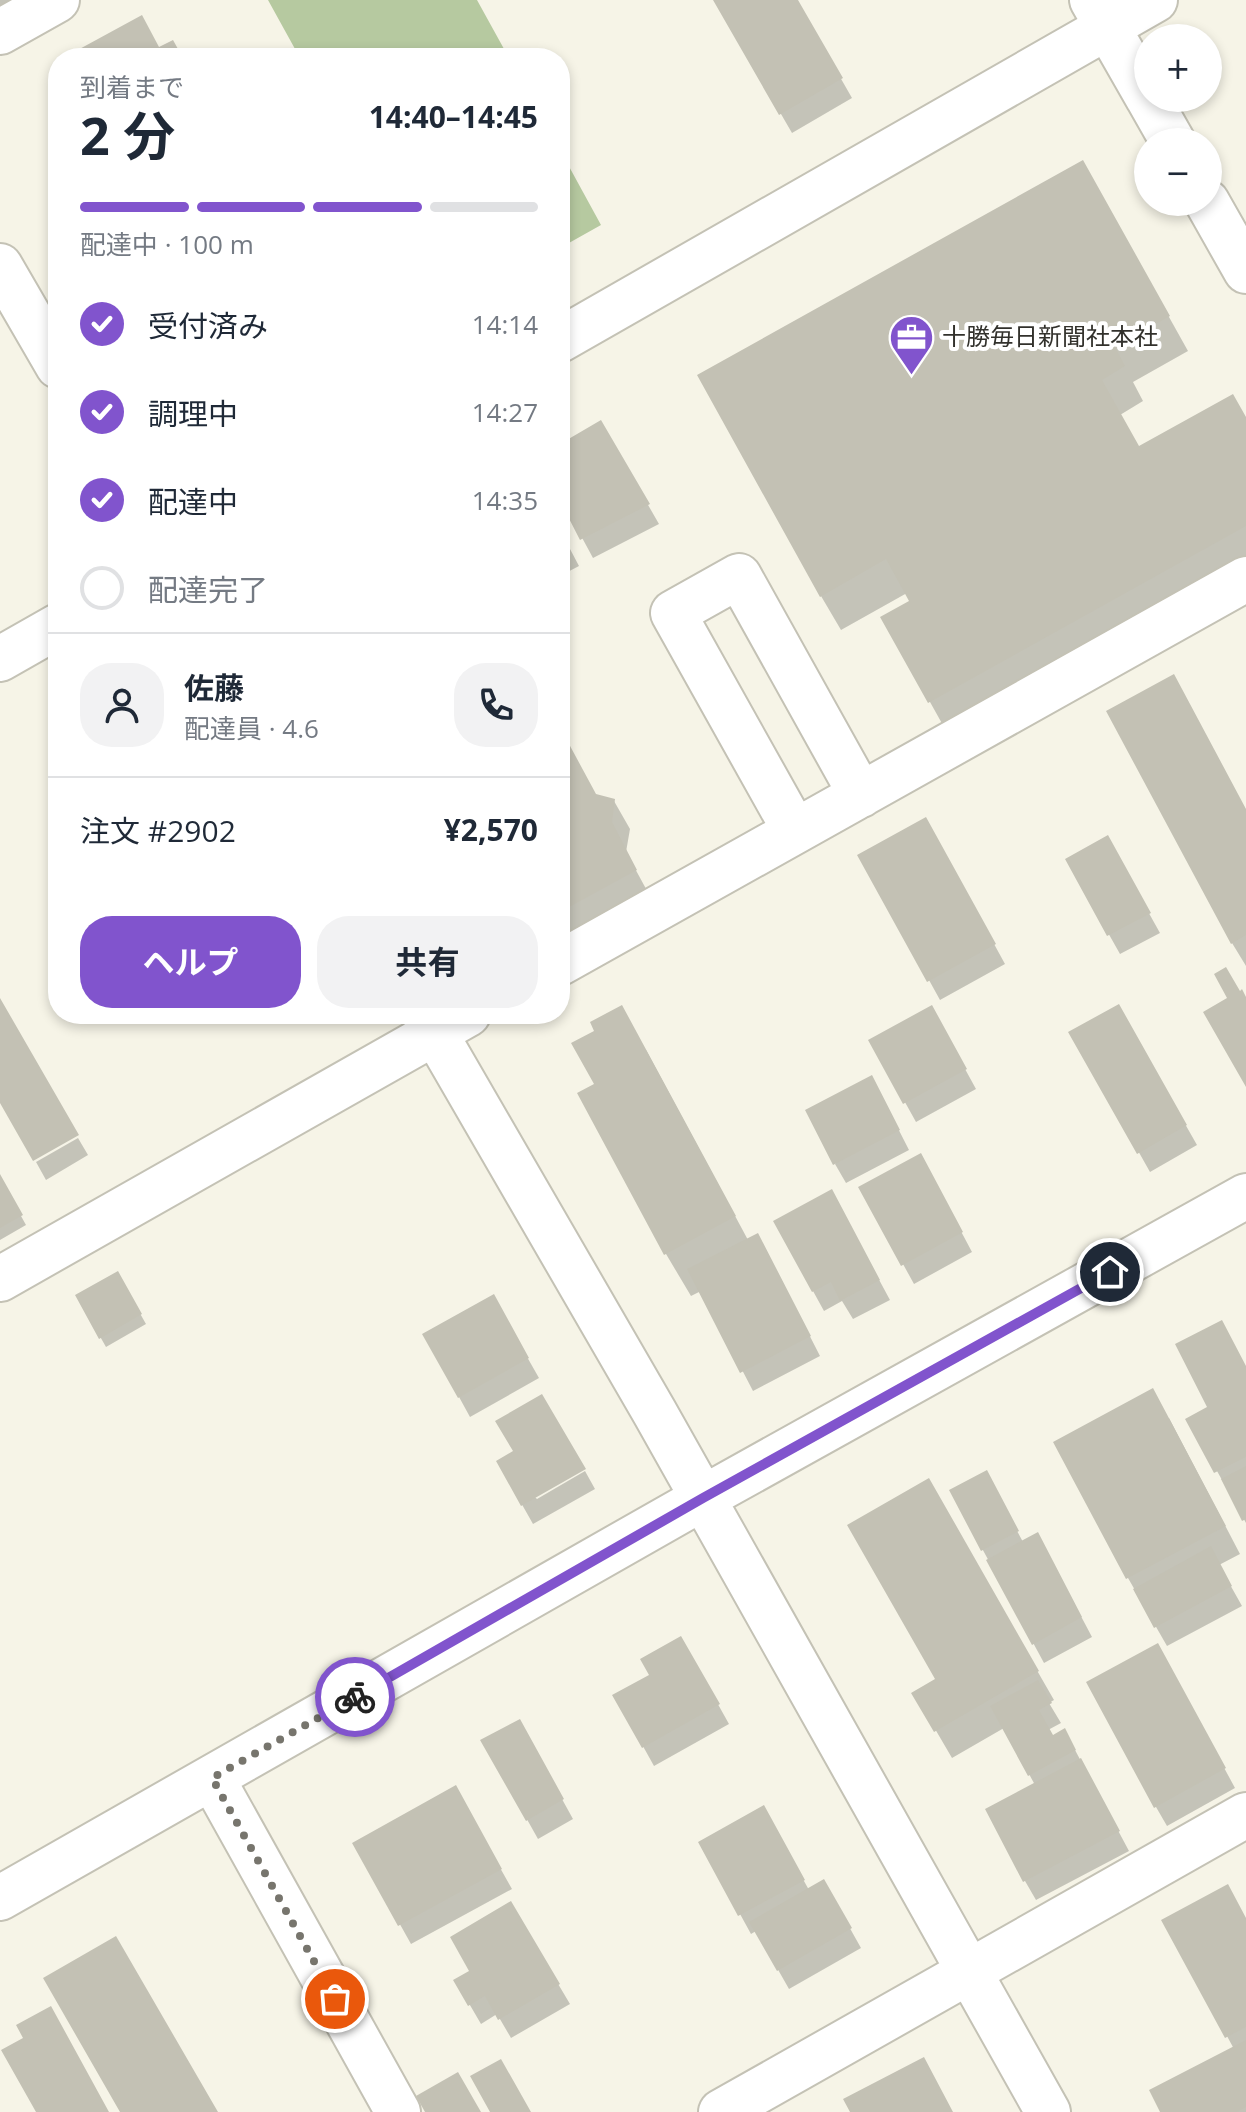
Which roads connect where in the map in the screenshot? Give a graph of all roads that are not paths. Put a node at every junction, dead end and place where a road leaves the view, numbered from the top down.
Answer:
1 (57, 0) edge
2 (1155, 0) edge
3 (1100, 14) edge
4 (0, 32) edge
5 (1134, 74) edge
6 (1215, 216) edge
7 (0, 266) edge
8 (1246, 271) edge
9 (570, 334) edge
10 (48, 349) edge
11 (1246, 579) edge
12 (48, 632) edge
13 (0, 659) edge
14 (861, 795) junction
15 (795, 831) junction
16 (570, 957) edge
17 (435, 1024) edge
18 (444, 1024) edge
19 (1246, 1196) edge
20 (0, 1279) edge
21 (703, 1498) junction
22 (212, 1778) junction
23 (1246, 1815) edge
24 (0, 1898) edge
25 (968, 1973) junction
26 (398, 2112) edge
27 (721, 2112) edge
28 (1048, 2112) edge

1 - 4 street
2 - 3 street
3 - 5 street
3 - 9 street
6 - 8 street
7 - 10 street
11 - 14 street
12 - 13 street
14 - 15 street
14 - 15 street
15 - 16 street
17 - 20 street
18 - 21 street
19 - 21 street
21 - 22 street
21 - 25 street
22 - 24 street
22 - 26 street
23 - 25 street
25 - 27 street
25 - 28 street

